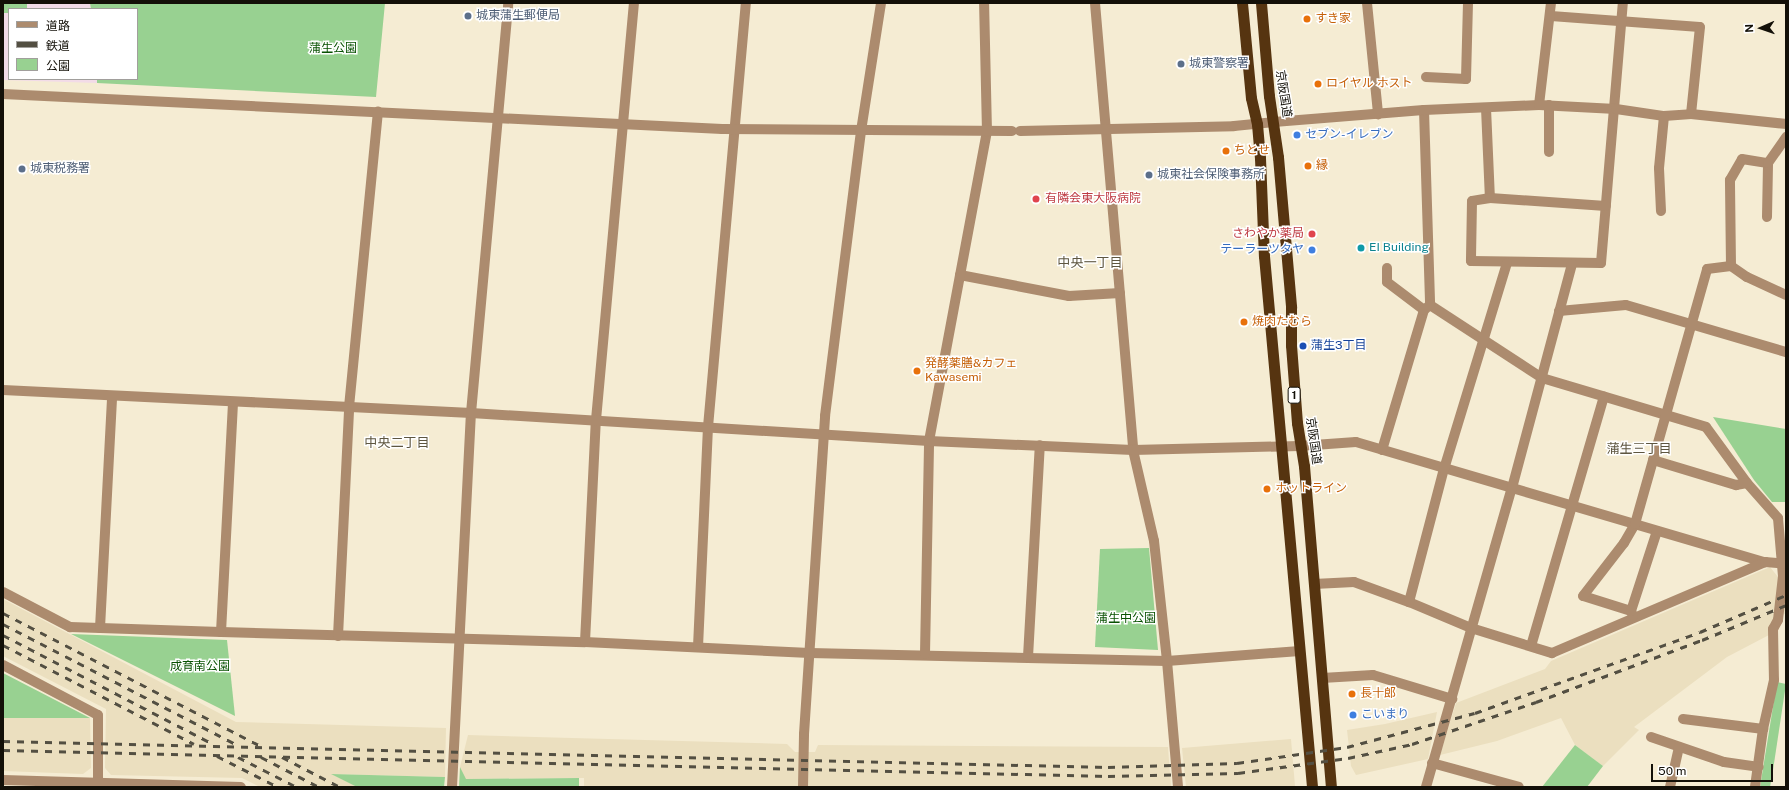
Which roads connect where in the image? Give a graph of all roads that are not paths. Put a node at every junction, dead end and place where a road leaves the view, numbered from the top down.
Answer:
1 (508, 3) edge
2 (634, 3) edge
3 (746, 3) edge
4 (881, 3) edge
5 (984, 3) edge
6 (1095, 3) edge
7 (1242, 3) edge
8 (1261, 3) edge
9 (1366, 3) edge
10 (1468, 3) edge
11 (1551, 3) edge
12 (1623, 3) edge
13 (1551, 16) junction
14 (1622, 22) junction
15 (1426, 77) dead end
16 (3, 94) edge
17 (1544, 105) junction
18 (1486, 108) junction
19 (1616, 109) junction
20 (1424, 110) junction
21 (378, 111) junction
22 (1378, 114) junction
23 (1691, 114) junction
24 (1664, 116) junction
25 (498, 117) junction
26 (1274, 122) junction
27 (624, 123) junction
28 (1257, 124) junction
29 (1786, 124) edge
30 (734, 129) junction
31 (1105, 130) junction
32 (861, 132) junction
33 (987, 132) junction
34 (1786, 137) edge
35 (1549, 152) dead end
36 (1768, 163) junction
37 (1490, 198) junction
38 (1606, 206) junction
39 (1661, 211) dead end
40 (1767, 217) dead end
41 (1507, 263) junction
42 (1572, 264) junction
43 (1731, 266) junction
44 (1387, 268) dead end
45 (960, 275) junction
46 (1120, 293) junction
47 (1786, 295) edge
48 (1427, 307) junction
49 (1559, 311) junction
50 (1693, 323) junction
51 (1484, 340) junction
52 (1786, 352) edge
53 (1542, 378) junction
54 (3, 390) edge
55 (112, 396) junction
56 (1604, 396) junction
57 (233, 402) junction
58 (349, 407) junction
59 (471, 413) junction
60 (1665, 414) junction
61 (596, 420) junction
62 (708, 427) junction
63 (824, 434) junction
64 (929, 441) junction
65 (1040, 445) junction
66 (1280, 446) junction
67 (1300, 446) junction
68 (1133, 450) junction
69 (1382, 450) junction
70 (1653, 460) junction
71 (1444, 469) junction
72 (1747, 483) junction
73 (1512, 488) junction
74 (1573, 506) junction
75 (1635, 524) junction
76 (1657, 531) junction
77 (1765, 562) junction
78 (1784, 563) edge
79 (1314, 584) junction
80 (3, 592) edge
81 (1409, 602) junction
82 (1632, 615) junction
83 (100, 628) junction
84 (1471, 628) junction
85 (222, 632) junction
86 (338, 636) junction
87 (459, 638) junction
88 (585, 642) junction
89 (1531, 646) junction
90 (698, 647) junction
91 (1300, 651) junction
92 (810, 653) junction
93 (925, 654) junction
94 (1028, 657) junction
95 (1167, 661) junction
96 (3, 666) edge
97 (1322, 678) junction
98 (1452, 699) junction
99 (1684, 719) dead end
100 (1763, 729) junction
101 (1651, 737) dead end
102 (1679, 747) junction
103 (1432, 763) junction
104 (1759, 767) junction
105 (3, 780) edge
106 (17, 784) edge
107 (98, 785) edge
108 (241, 787) edge
109 (452, 787) edge
110 (803, 787) edge
111 (1178, 787) edge
112 (1312, 787) edge
113 (1331, 787) edge
114 (1426, 787) edge
115 (1519, 787) edge
116 (1670, 787) edge
117 (1755, 787) edge

1 - 25 street
2 - 27 street
3 - 30 street
4 - 32 street
5 - 33 street
6 - 31 street
7 - 28 highway, 1
8 - 26 highway, 京阪国道 / 1
9 - 22 street
10 - 15 street
11 - 13 street
12 - 14 street
13 - 14 street
13 - 17 street
14 - 19 street
14 - 23 street
16 - 21 street
17 - 18 street
17 - 19 street
17 - 35 street
18 - 20 street
18 - 37 street
19 - 24 street
19 - 38 street
20 - 22 street
20 - 48 street
21 - 25 street
21 - 58 street
22 - 26 street
23 - 24 street
23 - 29 street
24 - 39 street
25 - 27 street
25 - 59 street
26 - 28 street
26 - 67 highway, 京阪国道 / 1
27 - 30 street
27 - 61 street
28 - 31 street
28 - 66 highway, 1
30 - 32 street
30 - 62 street
31 - 33 street
31 - 46 street
32 - 33 street
32 - 63 street
33 - 45 street
34 - 36 street
36 - 40 street
36 - 43 street
37 - 38 street
37 - 41 street
38 - 42 street
41 - 42 street
41 - 51 street
42 - 49 street
43 - 47 street
43 - 50 street
44 - 48 street
45 - 46 street
45 - 64 street
46 - 68 street
48 - 51 street
48 - 69 street
49 - 50 street
49 - 53 street
50 - 52 street
50 - 60 street
51 - 53 street
51 - 71 street
53 - 56 street
53 - 73 street
54 - 55 street
55 - 57 street
55 - 83 street
56 - 60 street
56 - 74 street
57 - 58 street
57 - 85 street
58 - 59 street
58 - 86 street
59 - 61 street
59 - 87 street
60 - 70 street
60 - 72 street
61 - 62 street
61 - 88 street
62 - 63 street
62 - 90 street
63 - 64 street
63 - 92 street
64 - 65 street
64 - 93 street
65 - 68 street
65 - 94 street
66 - 67 street
66 - 68 street
66 - 91 highway, 1
67 - 69 street
67 - 79 highway, 京阪国道 / 1
68 - 95 street
69 - 71 street
70 - 72 street
70 - 75 street
71 - 73 street
71 - 81 street
72 - 78 street
73 - 74 street
73 - 84 street
74 - 75 street
74 - 89 street
75 - 76 street
75 - 82 street
76 - 77 street
76 - 82 street
77 - 78 street
77 - 82 street
78 - 100 street
79 - 81 street
79 - 97 highway, 京阪国道 / 1
80 - 83 street
81 - 84 street
82 - 89 street
83 - 85 street
84 - 89 street
84 - 98 street
85 - 86 street
86 - 87 street
87 - 88 street
87 - 109 street
88 - 90 street
90 - 92 street
91 - 95 street
91 - 112 highway, 1
92 - 93 street
92 - 110 street
93 - 94 street
94 - 95 street
95 - 111 street
96 - 107 street
97 - 98 street
97 - 113 highway, 京阪国道 / 1
98 - 103 street
99 - 100 street
100 - 104 street
101 - 102 street
102 - 104 street
102 - 116 street
103 - 114 street
103 - 115 street
104 - 117 street
105 - 106 street
106 - 107 street
107 - 108 street

